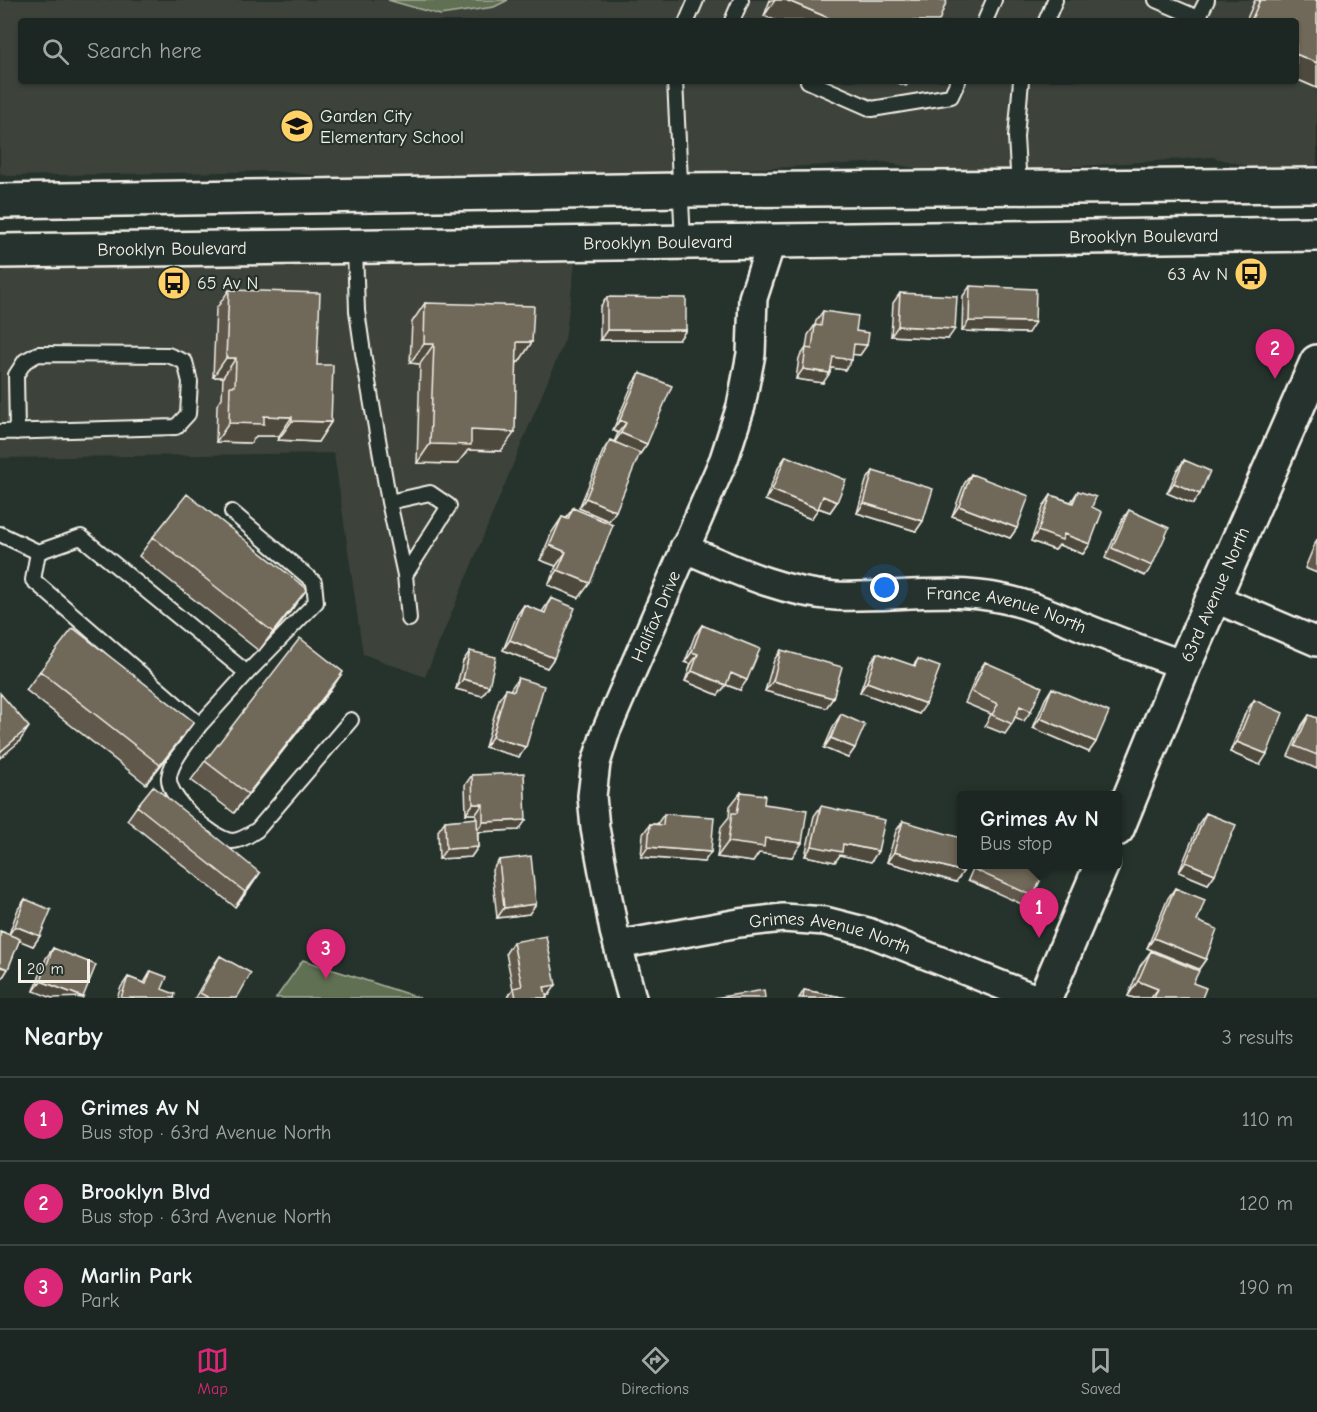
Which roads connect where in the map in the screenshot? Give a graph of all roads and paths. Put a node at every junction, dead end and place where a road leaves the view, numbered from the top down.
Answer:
1 (696, 0) edge
2 (741, 0) edge
3 (994, 0) edge
4 (1055, 0) edge
5 (1156, 0) edge
6 (1207, 0) edge
7 (688, 18) edge
8 (733, 18) edge
9 (986, 18) edge
10 (1047, 18) edge
11 (675, 84) edge
12 (815, 84) edge
13 (957, 84) edge
14 (1021, 84) edge
15 (1317, 185) edge
16 (1019, 187) junction
17 (681, 190) junction
18 (0, 201) edge
19 (1317, 234) edge
20 (772, 240) junction
21 (683, 241) junction
22 (355, 247) junction
23 (0, 251) edge
24 (1317, 362) edge
25 (1309, 405) edge
26 (0, 432) edge
27 (17, 432) junction
28 (389, 502) junction
29 (232, 512) dead end
30 (0, 534) edge
31 (684, 548) junction
32 (38, 552) junction
33 (405, 575) junction
34 (1214, 598) junction
35 (410, 619) dead end
36 (1317, 642) edge
37 (1185, 665) junction
38 (247, 673) junction
39 (351, 720) dead end
40 (200, 725) junction
41 (1122, 817) edge
42 (1100, 869) edge
43 (618, 945) junction
44 (632, 998) edge
45 (1034, 998) edge
46 (1046, 998) edge

1 - 7 lane
2 - 8 lane
3 - 9 lane
4 - 10 lane
5 - 6 lane
11 - 17 lane
12 - 13 lane
14 - 16 lane
15 - 16 main road
16 - 17 main road
17 - 18 main road
17 - 21 lane
19 - 20 main road, Brooklyn Boulevard
20 - 21 main road, Brooklyn Boulevard
20 - 31 street, Halifax Drive
21 - 22 main road, Brooklyn Boulevard
22 - 23 main road, Brooklyn Boulevard
22 - 28 lane
24 - 25 main road, 63rd Avenue North
25 - 34 main road, 63rd Avenue North
26 - 27 lane
27 - 27 lane
28 - 33 lane
28 - 33 lane
29 - 38 lane
30 - 32 lane
31 - 37 street, France Avenue North
31 - 43 street, Halifax Drive
32 - 38 lane
32 - 40 lane
33 - 35 lane
34 - 36 street
34 - 37 main road, 63rd Avenue North
37 - 41 main road, 63rd Avenue North
38 - 40 lane
39 - 40 lane
42 - 46 main road
43 - 44 street, Halifax Drive
43 - 45 street, Grimes Avenue North

